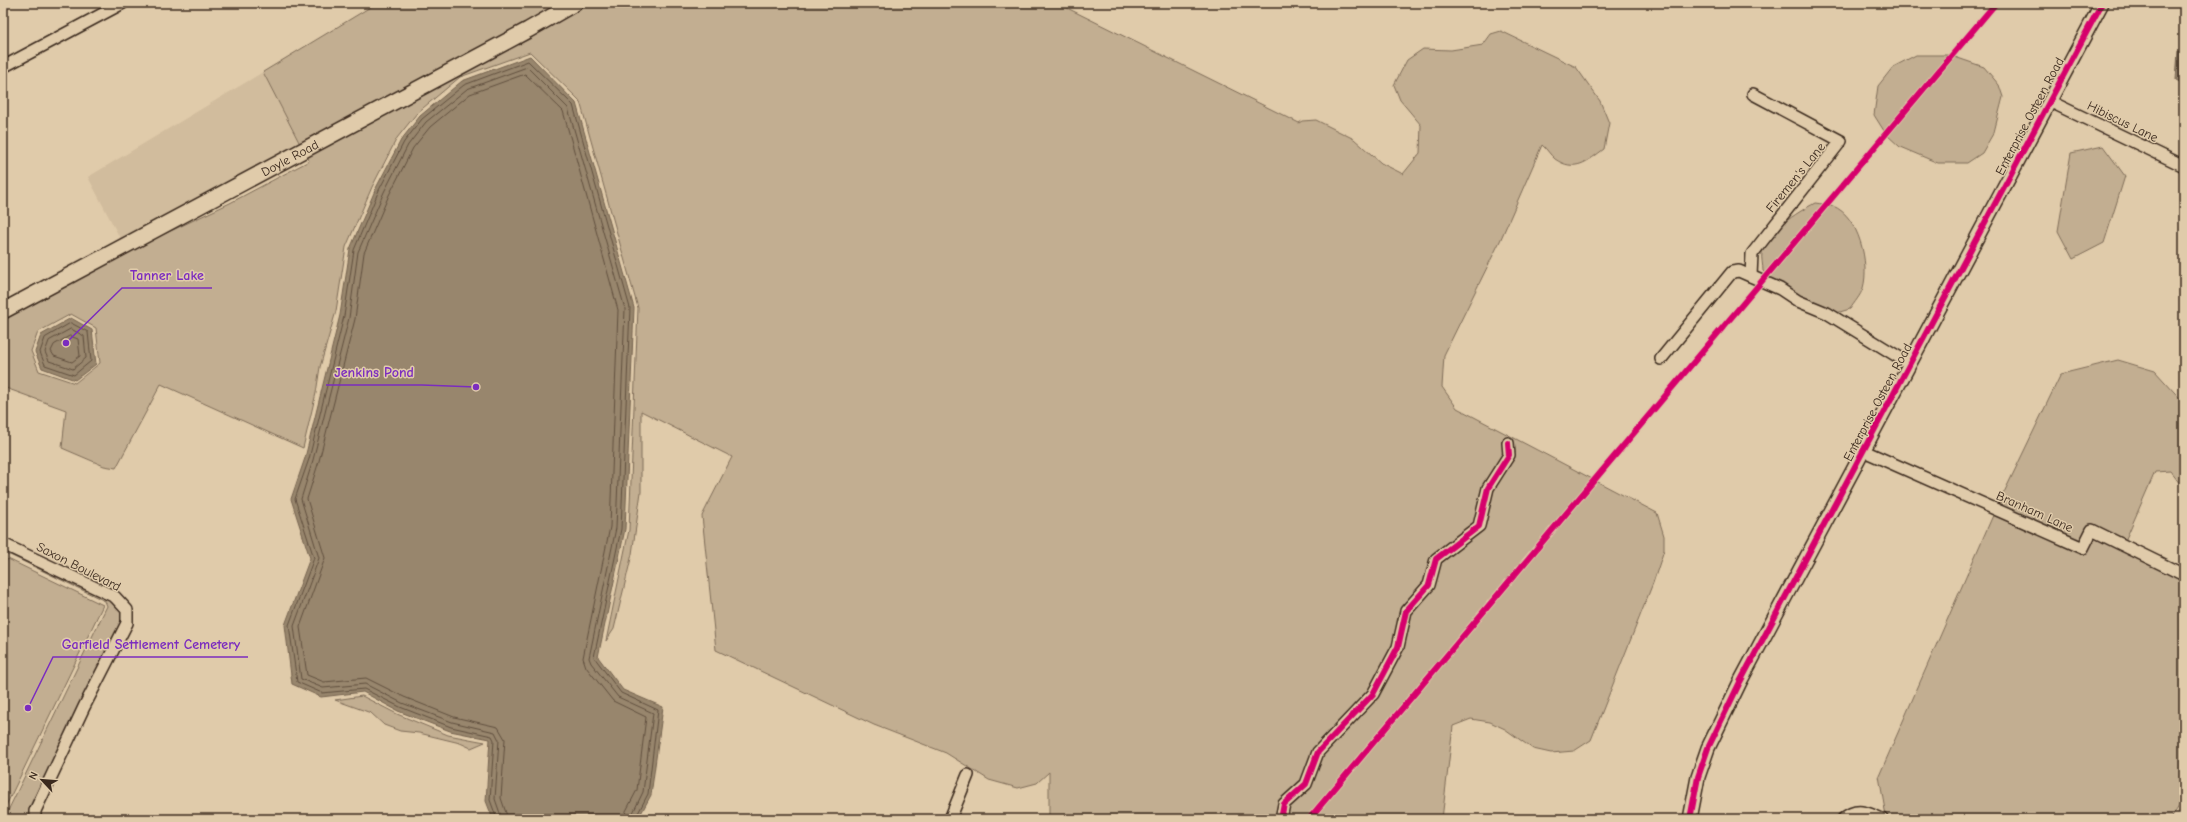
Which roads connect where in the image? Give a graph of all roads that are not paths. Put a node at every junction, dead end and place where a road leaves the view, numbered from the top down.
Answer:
1 (123, 3) edge
2 (575, 3) edge
3 (2102, 3) edge
4 (3, 66) edge
5 (1753, 94) dead end
6 (2050, 101) junction
7 (2184, 166) edge
8 (1751, 276) junction
9 (3, 311) edge
10 (1661, 359) dead end
11 (1910, 364) junction
12 (1508, 443) dead end
13 (1864, 451) junction
14 (3, 545) edge
15 (2184, 575) edge
16 (968, 775) dead end
17 (35, 819) edge
18 (950, 819) edge
19 (1281, 819) edge
20 (1690, 819) edge
21 (1843, 819) edge
22 (1882, 819) edge

1 - 4 street
2 - 9 main road, Doyle Road
3 - 6 street, Enterprise Osteen Road
5 - 8 street, Firemen's Lane
6 - 7 street, Hibiscus Lane
6 - 11 street, Enterprise Osteen Road
8 - 10 street
8 - 11 street
11 - 13 street, Enterprise Osteen Road
12 - 19 street
13 - 15 street, Branham Lane
13 - 20 street, Enterprise Osteen Road
14 - 17 street, Saxon Boulevard
16 - 18 street
21 - 22 street

